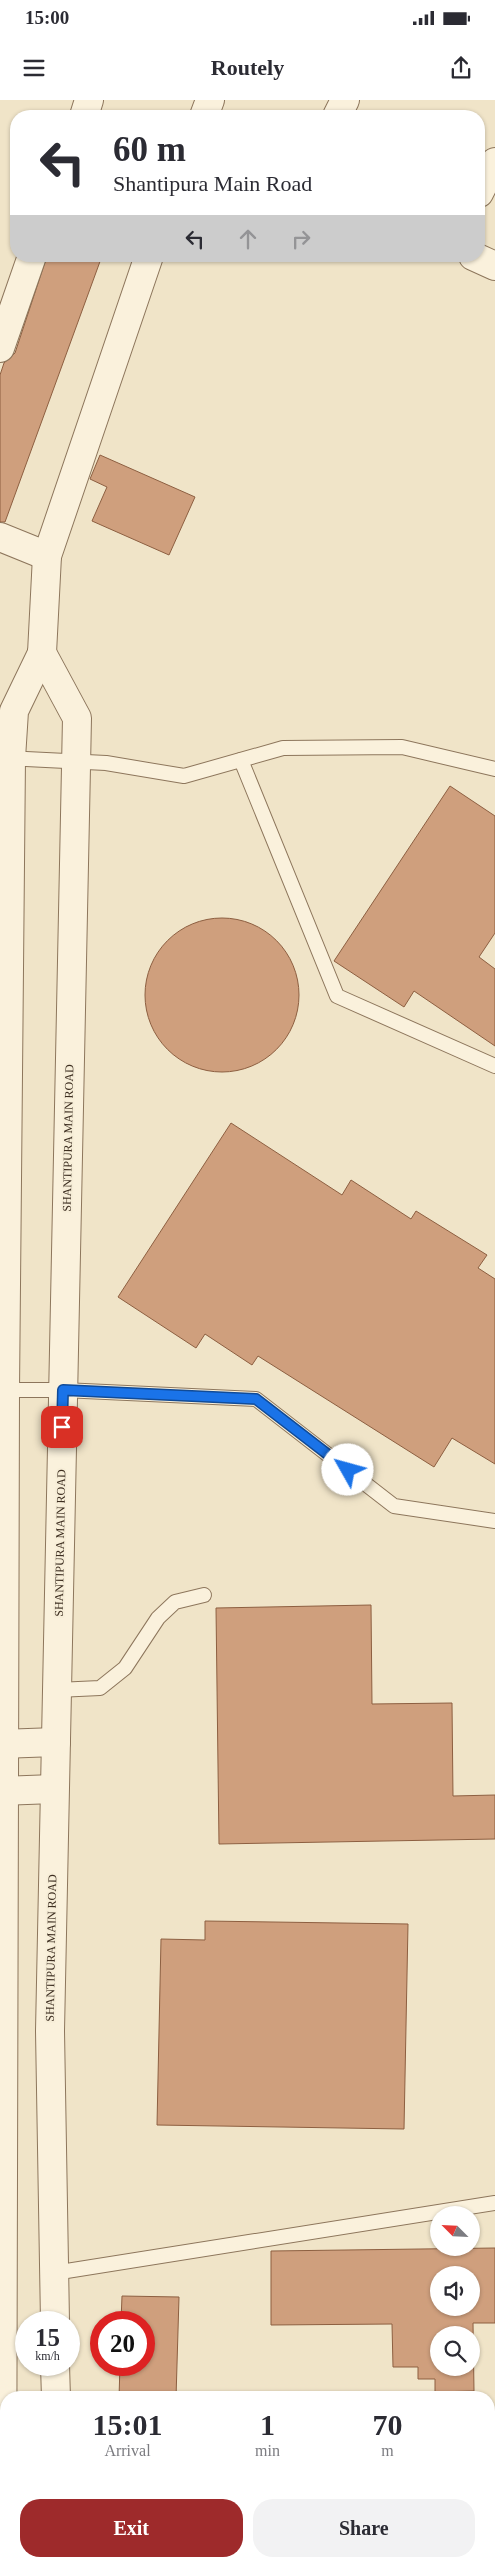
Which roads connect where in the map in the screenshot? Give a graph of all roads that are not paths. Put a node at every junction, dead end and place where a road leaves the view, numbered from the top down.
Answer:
1 (495, 162) edge
2 (485, 181) edge
3 (30, 262) edge
4 (148, 262) edge
5 (0, 348) edge
6 (0, 537) edge
7 (47, 556) junction
8 (42, 653) junction
9 (6, 758) edge
10 (241, 760) junction
11 (76, 761) junction
12 (495, 769) edge
13 (495, 1066) edge
14 (5, 1390) junction
15 (63, 1390) junction
16 (495, 1521) edge
17 (204, 1596) dead end
18 (56, 1690) junction
19 (56, 1742) junction
20 (3, 1744) edge
21 (54, 1789) junction
22 (2, 1791) edge
23 (495, 2203) edge
24 (54, 2273) junction
25 (55, 2311) edge
26 (56, 2376) edge
27 (2, 2391) edge
28 (56, 2391) edge

1 - 2 street
3 - 5 street
4 - 7 street
6 - 7 street
7 - 8 street
8 - 9 street
8 - 11 street, SHANTIPURA MAIN ROAD
9 - 11 lane
9 - 14 street
10 - 11 lane
10 - 12 lane
10 - 13 lane
11 - 15 street, SHANTIPURA MAIN ROAD
14 - 15 lane
14 - 20 street
15 - 16 lane
15 - 18 street, SHANTIPURA MAIN ROAD
17 - 18 lane
18 - 19 street, SHANTIPURA MAIN ROAD
19 - 20 street
19 - 21 street, SHANTIPURA MAIN ROAD
20 - 22 street
21 - 22 street
21 - 24 street, SHANTIPURA MAIN ROAD
22 - 27 street
23 - 24 lane
24 - 25 street, SHANTIPURA MAIN ROAD
26 - 28 street

